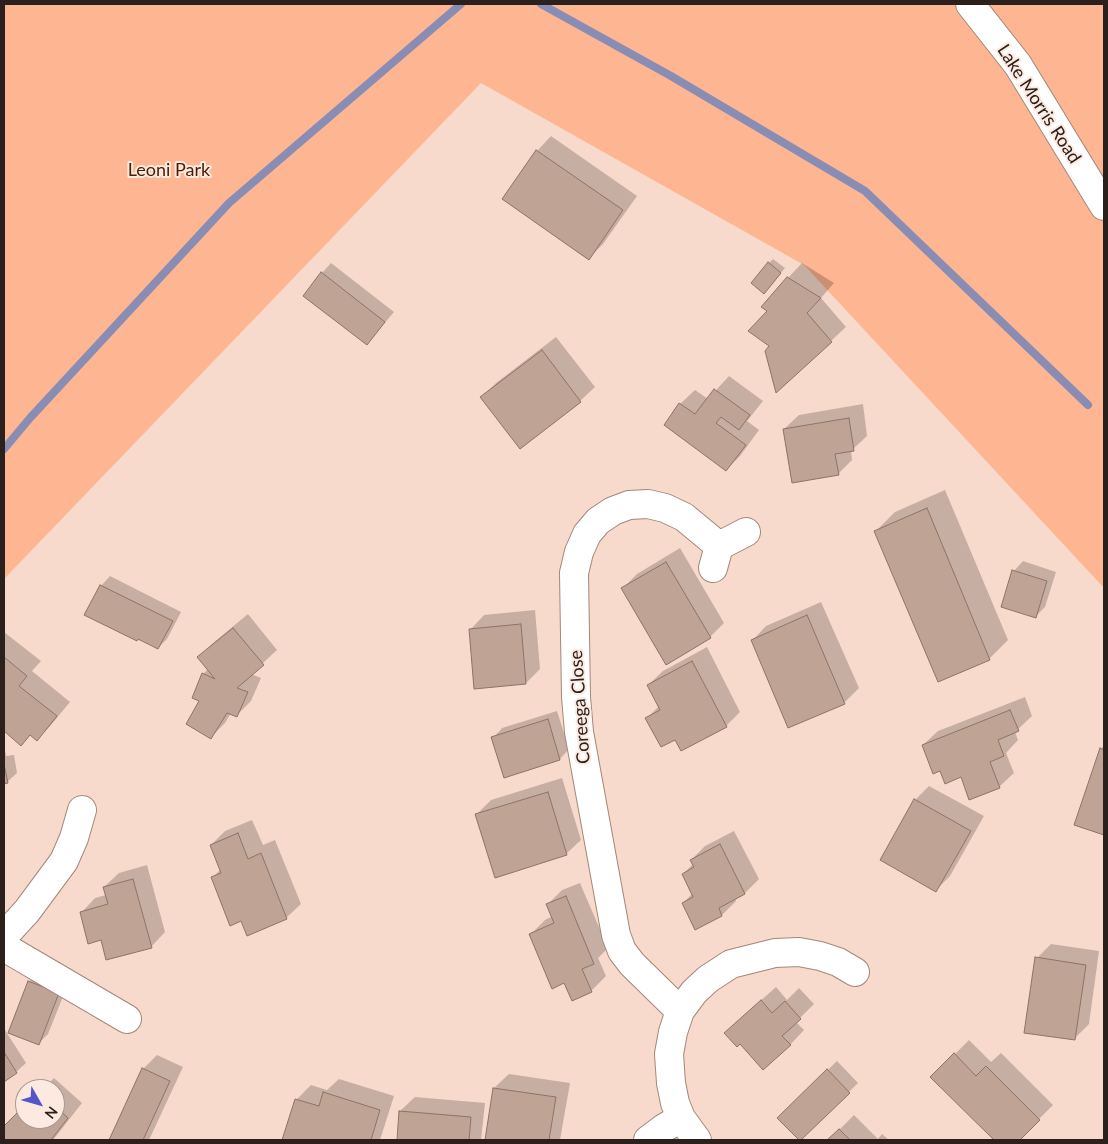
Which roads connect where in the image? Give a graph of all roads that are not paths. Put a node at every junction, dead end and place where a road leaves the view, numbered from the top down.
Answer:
1 (970, 4) edge
2 (1104, 206) edge
3 (746, 532) dead end
4 (82, 810) dead end
5 (4, 936) edge
6 (4, 947) edge
7 (855, 972) dead end
8 (680, 1011) junction
9 (127, 1019) dead end
10 (681, 1118) junction
11 (648, 1140) edge
12 (697, 1140) edge

1 - 2 street, Lake Morris Road
3 - 8 street, Coreega Close
4 - 5 street
6 - 9 street
7 - 8 street
8 - 10 street
10 - 11 street
10 - 12 street

